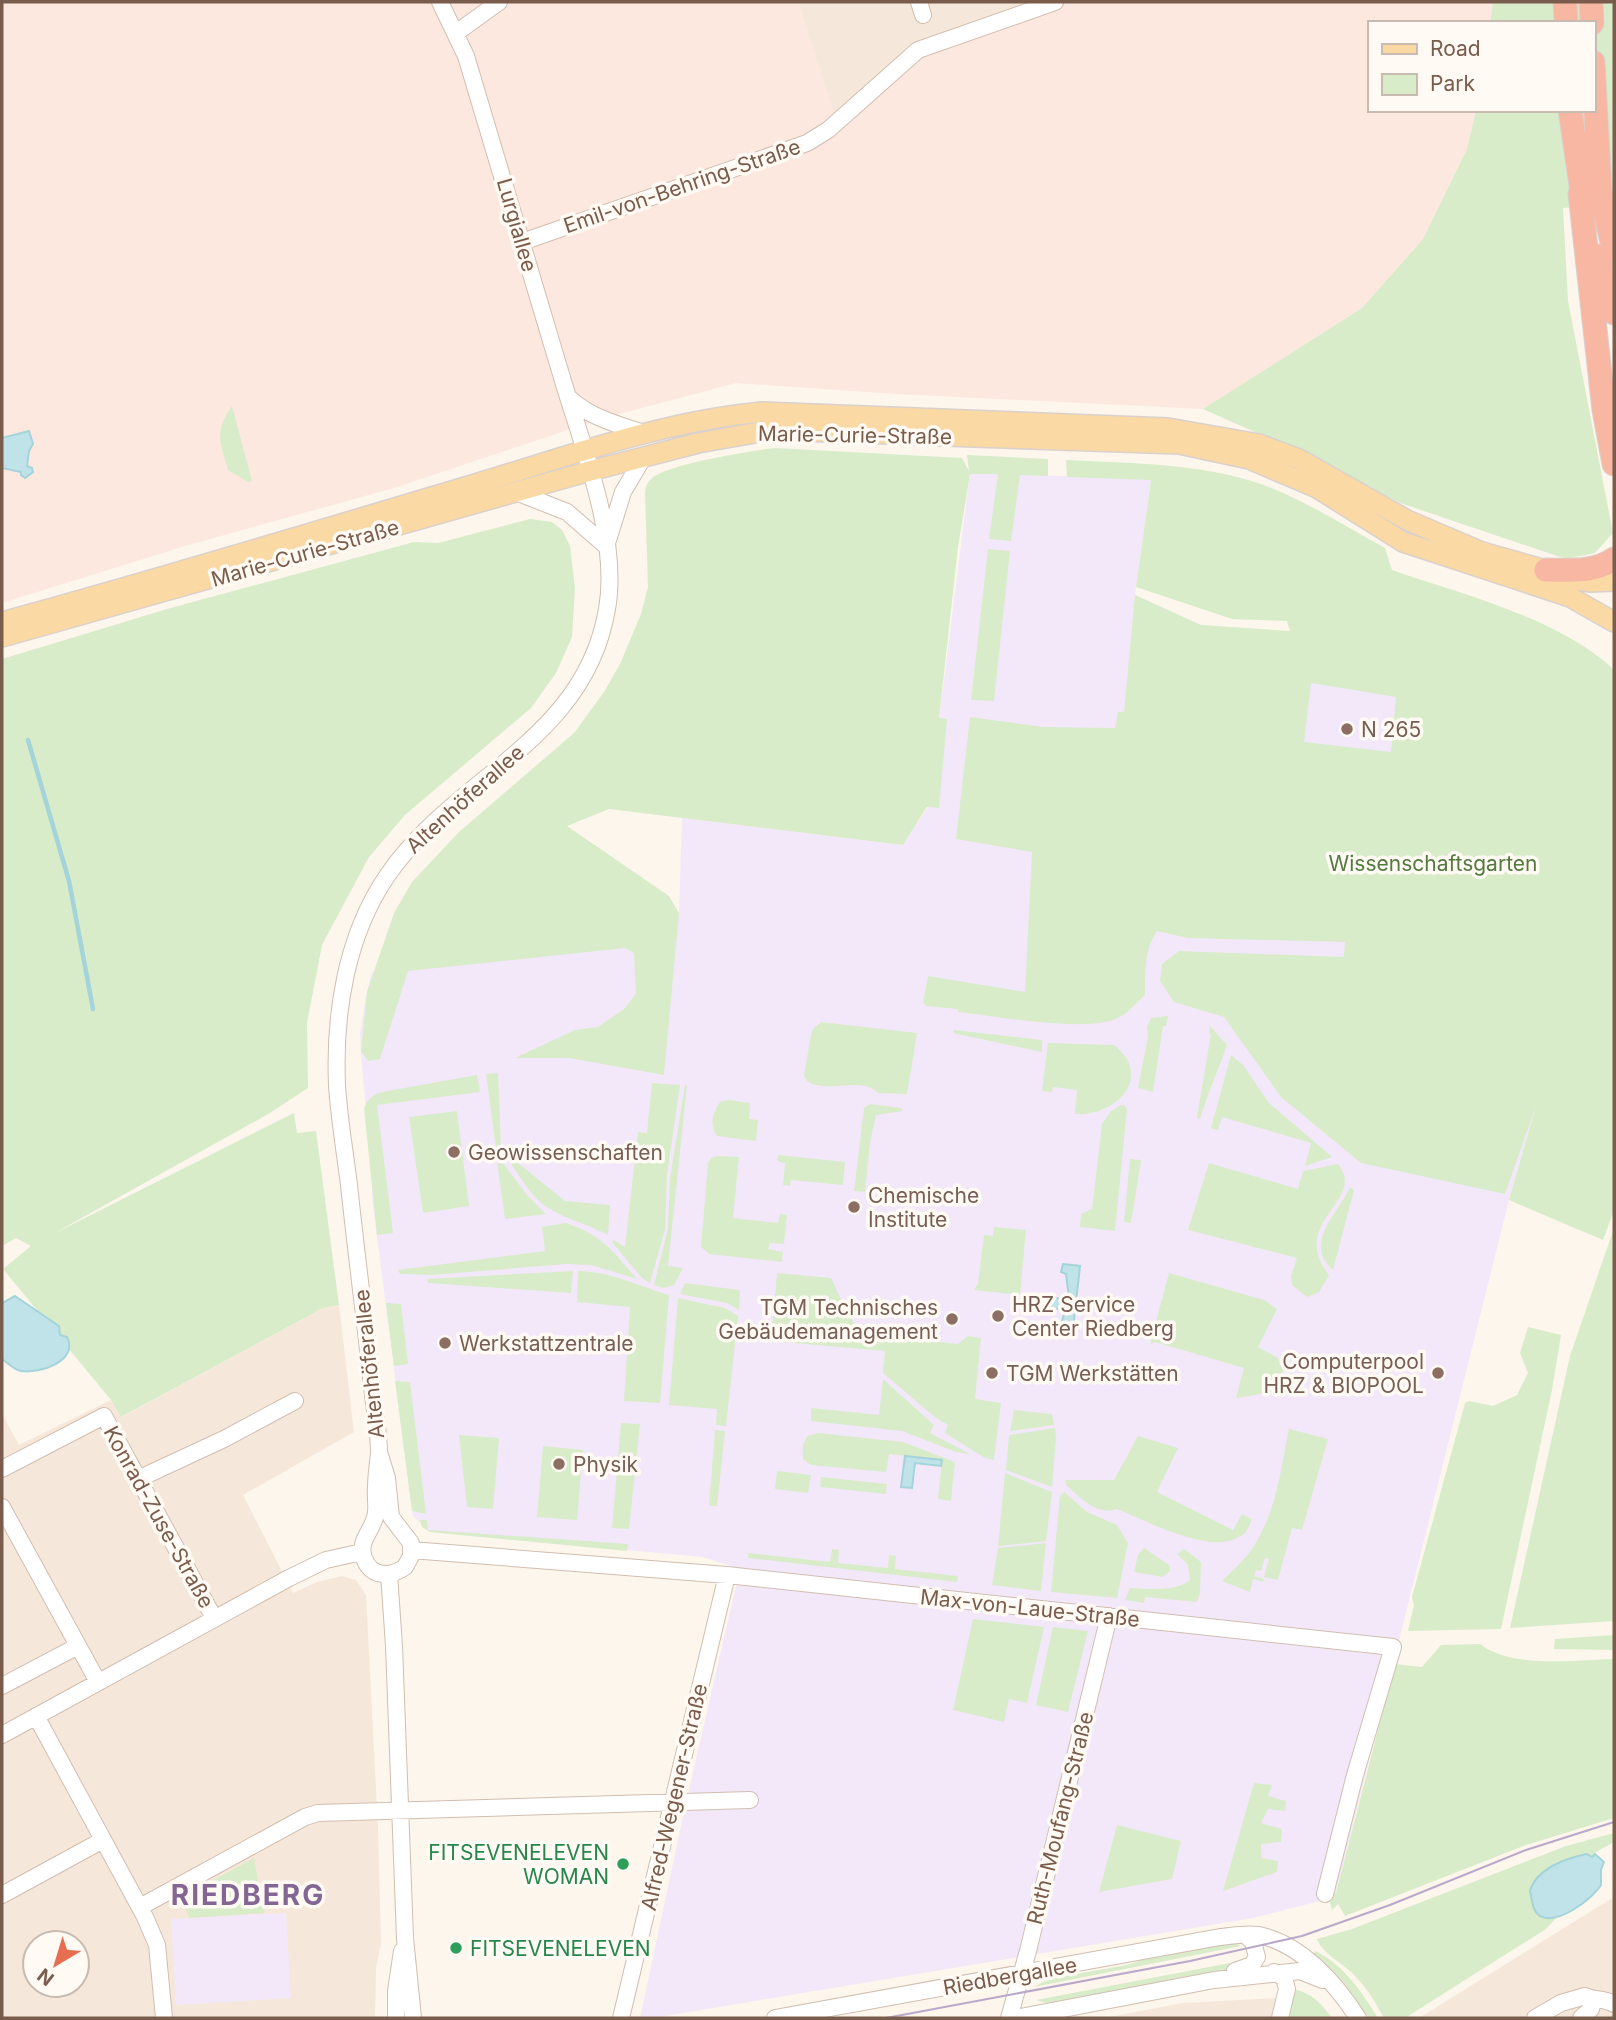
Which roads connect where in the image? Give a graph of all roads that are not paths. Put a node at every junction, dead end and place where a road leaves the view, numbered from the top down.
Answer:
1 (440, 2) edge
2 (499, 2) edge
3 (1055, 2) edge
4 (1565, 2) edge
5 (1591, 2) edge
6 (1566, 21) edge
7 (1592, 21) edge
8 (456, 33) junction
9 (1595, 88) edge
10 (1571, 112) edge
11 (1602, 190) edge
12 (522, 242) junction
13 (1614, 251) edge
14 (1614, 313) edge
15 (568, 397) junction
16 (646, 434) junction
17 (585, 452) junction
18 (643, 458) junction
19 (1614, 464) edge
20 (590, 471) junction
21 (516, 492) junction
22 (606, 546) junction
23 (1614, 559) edge
24 (1546, 570) junction
25 (1614, 581) edge
26 (2, 622) edge
27 (1614, 622) edge
28 (2, 637) edge
29 (295, 1401) dead end
30 (379, 1452) junction
31 (3, 1466) edge
32 (138, 1479) junction
33 (2, 1507) edge
34 (398, 1528) junction
35 (372, 1530) junction
36 (9, 1535) edge
37 (411, 1550) junction
38 (362, 1552) junction
39 (389, 1574) junction
40 (727, 1575) junction
41 (1109, 1616) junction
42 (214, 1618) junction
43 (78, 1646) junction
44 (98, 1682) junction
45 (2, 1686) edge
46 (36, 1716) junction
47 (2, 1733) edge
48 (750, 1800) dead end
49 (673, 1803) junction
50 (401, 1810) junction
51 (103, 1840) junction
52 (1325, 1894) dead end
53 (2, 1895) edge
54 (140, 1907) junction
55 (1245, 1935) junction
56 (405, 1938) junction
57 (1274, 1972) junction
58 (1022, 1973) junction
59 (1214, 1979) junction
60 (1329, 1982) junction
61 (1593, 2000) junction
62 (1614, 2004) edge
63 (163, 2018) edge
64 (396, 2018) edge
65 (413, 2018) edge
66 (621, 2018) edge
67 (775, 2018) edge
68 (1009, 2018) edge
69 (1016, 2018) edge
70 (1280, 2018) edge
71 (1357, 2018) edge
72 (1535, 2018) edge
73 (1581, 2018) edge

1 - 8 street, Lurgiallee
2 - 8 street
3 - 12 street, Emil-von-Behring-Straße
4 - 6 highway
5 - 7 highway
8 - 12 street, Lurgiallee
9 - 11 highway
10 - 11 highway
11 - 13 highway
11 - 14 highway
11 - 19 highway
12 - 15 street, Lurgiallee
15 - 16 street
15 - 17 street, Lurgiallee
16 - 17 main road, Marie-Curie-Straße
16 - 24 main road, Marie-Curie-Straße
17 - 20 street, Altenhöferallee
17 - 26 main road, Marie-Curie-Straße
18 - 20 main road, Marie-Curie-Straße
18 - 22 street
18 - 27 main road, Marie-Curie-Straße
20 - 21 main road, Marie-Curie-Straße
20 - 22 street, Altenhöferallee
21 - 22 street
21 - 28 main road, Marie-Curie-Straße
22 - 30 street, Altenhöferallee
23 - 24 highway
24 - 25 main road, Marie-Curie-Straße
29 - 32 street
30 - 34 street, Altenhöferallee
30 - 35 street, Altenhöferallee
31 - 32 street, Konrad-Zuse-Straße
32 - 42 street, Konrad-Zuse-Straße
33 - 36 street
34 - 35 street
34 - 37 street, Altenhöferallee
35 - 38 street, Altenhöferallee
36 - 43 street
37 - 39 street
37 - 40 street, Max-von-Laue-Straße
38 - 39 street
38 - 42 street, Konrad-Zuse-Straße
39 - 50 street
40 - 41 street, Max-von-Laue-Straße
40 - 49 street, Alfred-Wegener-Straße
41 - 52 street, Max-von-Laue-Straße
41 - 58 street, Ruth-Moufang-Straße
42 - 44 street, Konrad-Zuse-Straße
43 - 44 street
43 - 45 street
44 - 46 street, Konrad-Zuse-Straße
46 - 47 street, Konrad-Zuse-Straße
46 - 51 street
48 - 49 street
49 - 50 street
49 - 66 street, Alfred-Wegener-Straße
50 - 54 street
50 - 56 street
51 - 53 street
51 - 54 street
54 - 63 street
55 - 58 street, Riedbergallee
55 - 59 street, Riedbergallee
55 - 60 street, Riedbergallee
56 - 64 street
56 - 65 street
57 - 59 street, Riedbergallee
57 - 60 street, Riedbergallee
57 - 70 street
58 - 67 street, Riedbergallee
58 - 68 street, Ruth-Moufang-Straße
59 - 69 street, Riedbergallee
60 - 71 street
61 - 62 street
61 - 72 street
61 - 73 street

